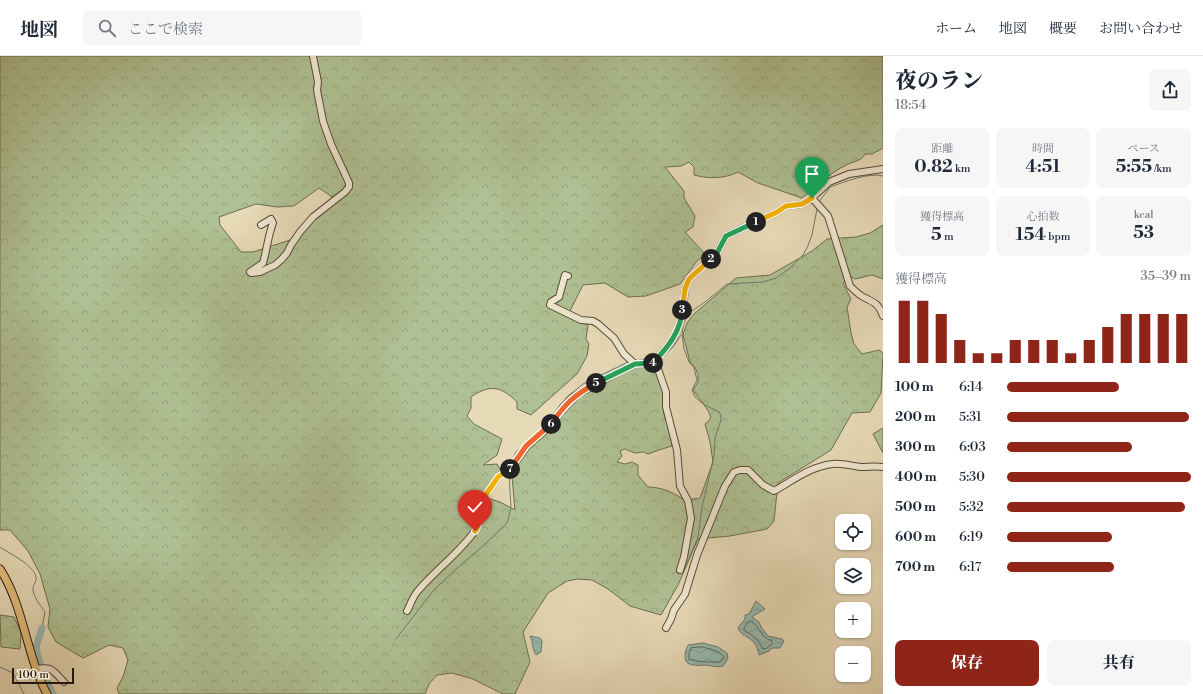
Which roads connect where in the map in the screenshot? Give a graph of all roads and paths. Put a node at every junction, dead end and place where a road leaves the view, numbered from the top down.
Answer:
1 (313, 56) edge
2 (883, 169) edge
3 (812, 198) junction
4 (261, 225) dead end
5 (568, 276) dead end
6 (883, 316) edge
7 (653, 362) junction
8 (635, 364) junction
9 (883, 467) edge
10 (0, 569) edge
11 (680, 570) dead end
12 (407, 611) dead end
13 (666, 628) dead end
14 (36, 669) junction
15 (64, 682) dead end
16 (48, 694) edge

1 - 4 street
2 - 3 street
3 - 6 street
3 - 7 street
5 - 8 street
7 - 8 street
7 - 11 street
8 - 12 street
9 - 13 street
10 - 14 main road
14 - 15 street
14 - 16 main road

